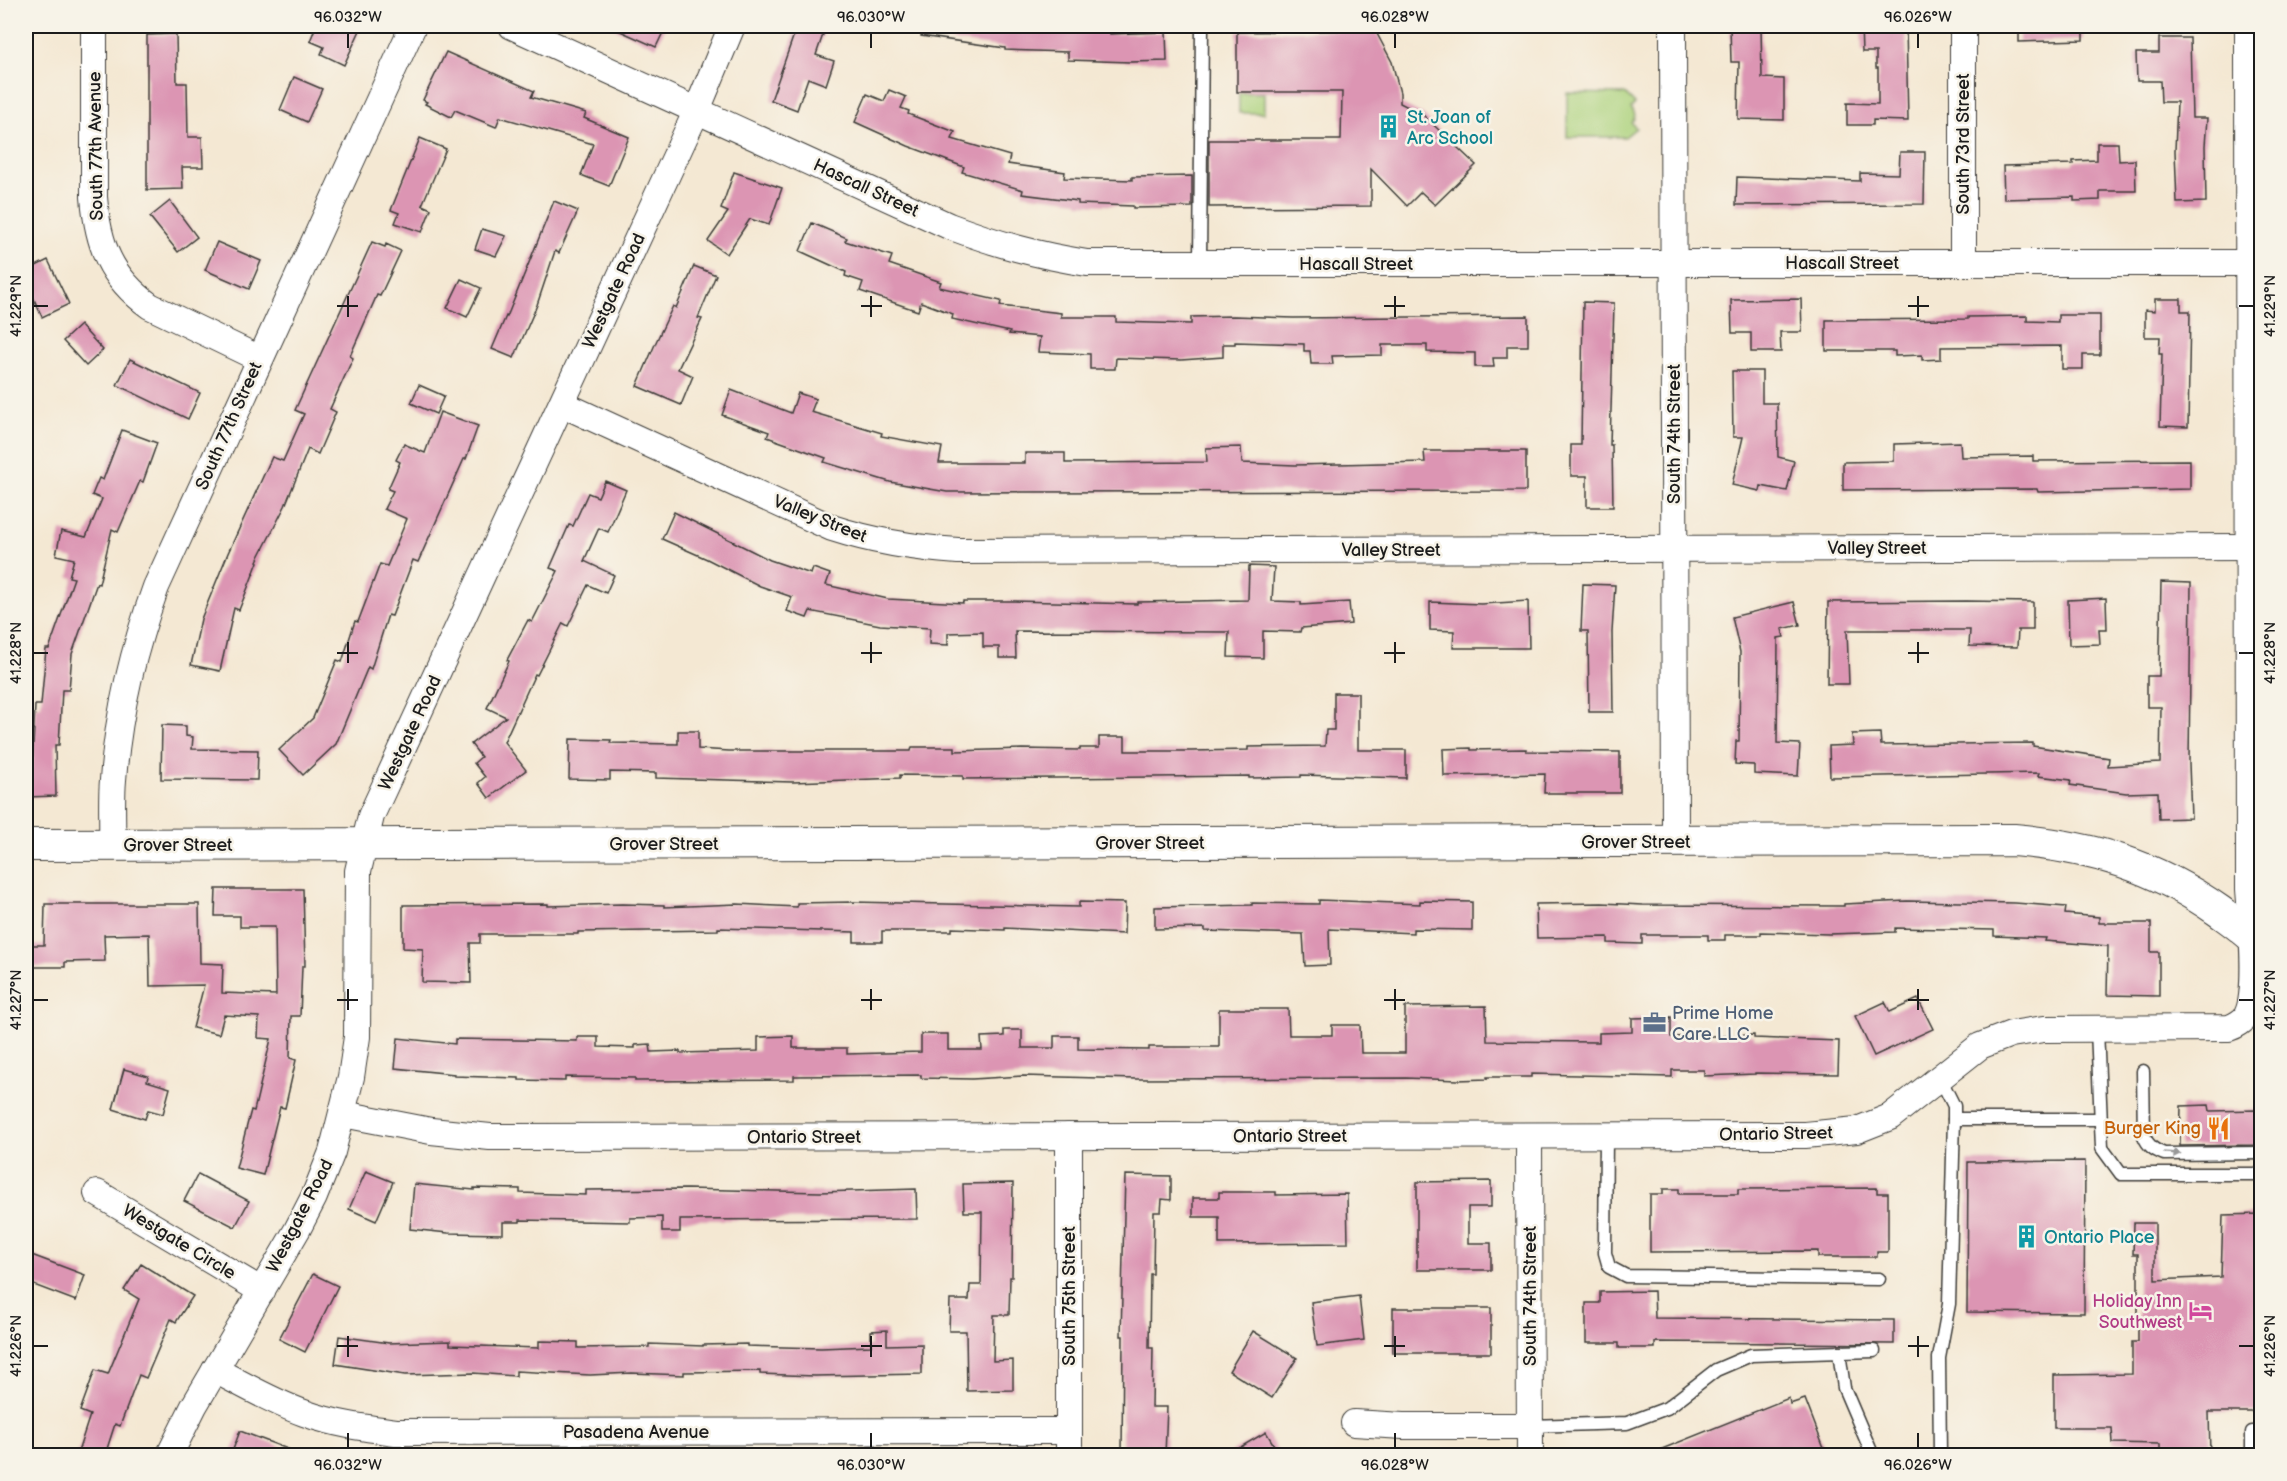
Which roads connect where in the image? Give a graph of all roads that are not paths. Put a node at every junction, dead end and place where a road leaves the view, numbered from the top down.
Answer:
1 (94, 26) edge
2 (413, 26) edge
3 (513, 26) edge
4 (732, 26) edge
5 (1202, 26) edge
6 (1672, 26) edge
7 (1963, 26) edge
8 (2248, 26) edge
9 (697, 110) junction
10 (2249, 262) junction
11 (1963, 263) junction
12 (1673, 264) junction
13 (1200, 265) junction
14 (260, 358) junction
15 (562, 404) junction
16 (2250, 547) junction
17 (1674, 549) junction
18 (1675, 842) junction
19 (26, 845) edge
20 (112, 845) junction
21 (364, 845) junction
22 (2258, 939) edge
23 (2097, 1029) junction
24 (2143, 1071) dead end
25 (1940, 1078) junction
26 (343, 1114) junction
27 (1954, 1119) junction
28 (2101, 1119) junction
29 (1069, 1136) junction
30 (1530, 1136) junction
31 (1606, 1136) junction
32 (2262, 1154) edge
33 (2262, 1174) edge
34 (97, 1193) dead end
35 (1879, 1279) dead end
36 (262, 1291) junction
37 (1874, 1351) dead end
38 (1839, 1352) junction
39 (215, 1370) junction
40 (1354, 1423) dead end
41 (1530, 1426) junction
42 (2262, 1432) edge
43 (1069, 1443) edge
44 (169, 1455) edge
45 (1530, 1455) edge
46 (1873, 1455) edge
47 (1940, 1455) edge
48 (2252, 1455) edge

1 - 14 street, South 77th Avenue
2 - 14 street, South 77th Street
3 - 9 street, Hascall Street
4 - 9 street, Westgate Road
5 - 13 lane
6 - 12 street, South 74th Street
7 - 11 street, South 73rd Street
8 - 10 street, Ontario Street
9 - 13 street, Hascall Street
9 - 15 street, Westgate Road
10 - 11 street, Hascall Street
10 - 16 street, Ontario Street
11 - 12 street, Hascall Street
12 - 13 street, Hascall Street
12 - 17 street, South 74th Street
14 - 20 street, South 77th Street
15 - 17 street, Valley Street
15 - 21 street, Westgate Road
16 - 17 street, Valley Street
16 - 22 street, Ontario Street
17 - 18 street, South 74th Street
18 - 21 street, Grover Street
18 - 22 street, Grover Street
19 - 20 street, Grover Street
20 - 21 street, Grover Street
21 - 26 street, Westgate Road
22 - 23 street, Ontario Street
23 - 25 street, Ontario Street
23 - 28 lane
24 -> 32 lane
25 - 27 lane
25 - 31 street, Ontario Street
26 - 29 street, Ontario Street
26 - 36 street, Westgate Road
27 - 28 lane
27 - 47 lane
28 - 33 lane
29 - 30 street, Ontario Street
29 - 43 street, South 75th Street
30 - 31 street, Ontario Street
30 - 41 street, South 74th Street
31 - 35 lane
34 - 36 street, Westgate Circle
36 - 39 street, Westgate Road
37 - 38 lane
38 - 41 lane
38 - 46 lane
39 - 43 street, Pasadena Avenue
39 - 44 street, Westgate Road
40 - 41 street
41 - 45 street, South 74th Street
42 - 48 lane

